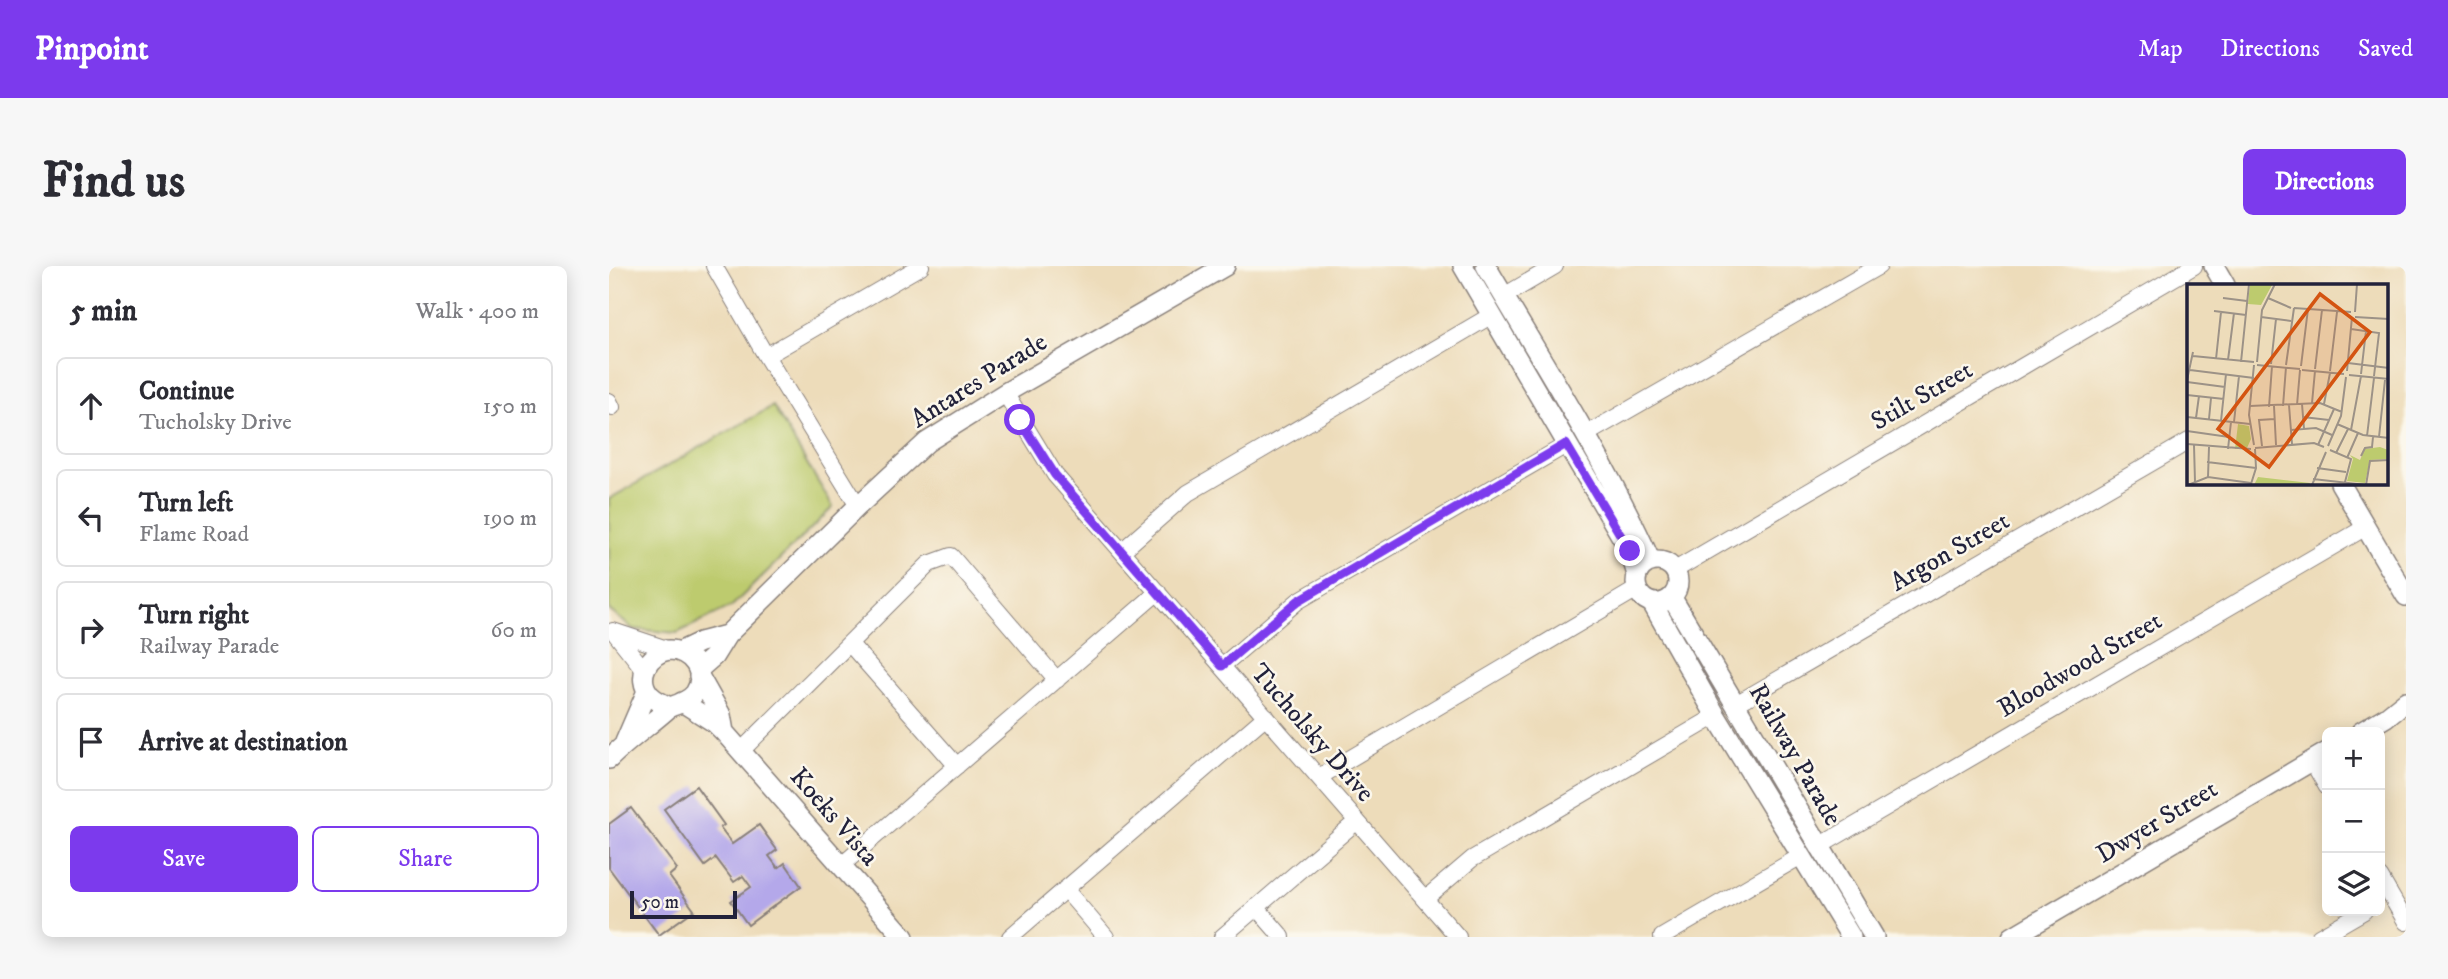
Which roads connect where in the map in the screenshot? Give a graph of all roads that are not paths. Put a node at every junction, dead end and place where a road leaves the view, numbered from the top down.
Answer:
1 (714, 266) edge
2 (921, 266) edge
3 (1225, 266) edge
4 (1463, 266) edge
5 (1486, 266) edge
6 (1555, 266) edge
7 (1879, 266) edge
8 (2194, 266) edge
9 (2214, 266) edge
10 (2224, 284) edge
11 (1504, 296) junction
12 (1492, 315) junction
13 (766, 356) junction
14 (1005, 393) junction
15 (1585, 435) junction
16 (2187, 442) edge
17 (1566, 444) junction
18 (2341, 485) edge
19 (858, 506) junction
20 (2366, 527) junction
21 (1122, 551) junction
22 (1675, 570) junction
23 (1642, 575) junction
24 (1158, 592) junction
25 (2406, 596) edge
26 (1672, 598) junction
27 (1652, 603) junction
28 (611, 629) edge
29 (727, 635) junction
30 (849, 643) junction
31 (675, 651) junction
32 (1222, 666) junction
33 (645, 671) junction
34 (698, 673) junction
35 (1057, 680) junction
36 (647, 691) junction
37 (2406, 701) edge
38 (1736, 704) junction
39 (676, 705) junction
40 (2406, 710) edge
41 (1266, 716) junction
42 (1716, 716) junction
43 (2386, 718) junction
44 (2370, 727) edge
45 (724, 732) junction
46 (625, 743) junction
47 (741, 751) junction
48 (2319, 756) edge
49 (609, 759) edge
50 (957, 766) junction
51 (1319, 777) junction
52 (1357, 821) junction
53 (1809, 851) junction
54 (842, 866) junction
55 (1065, 889) junction
56 (1425, 899) junction
57 (2385, 899) edge
58 (1256, 908) junction
59 (2355, 916) edge
60 (2406, 922) edge
61 (904, 937) edge
62 (1010, 937) edge
63 (1106, 937) edge
64 (1223, 937) edge
65 (1282, 937) edge
66 (1458, 937) edge
67 (1662, 937) edge
68 (1851, 937) edge
69 (1874, 937) edge
70 (2012, 937) edge
71 (2319, 937) edge

1 - 13 street
2 - 13 street
3 - 14 street, Antares Parade
4 - 12 street
5 - 11 street
6 - 11 street
7 - 15 street
8 - 22 street, Stilt Street
9 - 10 street
11 - 15 street
12 - 17 street
12 - 21 street
13 - 19 street
14 - 19 street, Antares Parade
14 - 21 street, Tucholsky Drive
15 - 23 street
16 - 38 street, Argon Street
17 - 23 street
17 - 32 street
18 - 20 street
19 - 29 street, Antares Parade
20 - 25 street
20 - 53 street, Bloodwood Street
21 - 24 street, Tucholsky Drive
22 - 23 street
22 - 26 street
23 - 27 street
23 - 51 street
24 - 32 street, Tucholsky Drive
24 - 35 street
26 - 27 street
26 - 38 street, Railway Parade
27 - 42 street, Railway Parade
28 - 31 street
28 - 33 street
29 - 31 street, Antares Parade
29 - 34 street, Antares Parade
30 - 35 street
30 - 47 street
30 - 50 street
31 - 33 street
31 - 34 street, Koeks Vista
32 - 41 street, Tucholsky Drive
33 - 36 street
34 - 39 street
34 - 45 street, Koeks Vista
35 - 50 street
36 - 39 street, Koeks Vista
36 - 46 street
37 - 43 street
38 - 53 street, Railway Parade
39 - 45 street, Koeks Vista
39 - 46 street
40 - 43 street
41 - 51 street, Tucholsky Drive
41 - 55 street
42 - 53 street, Railway Parade
42 - 56 street
43 - 44 street
45 - 47 street, Koeks Vista
46 - 49 street
47 - 54 street, Koeks Vista
48 - 70 street, Dwyer Street
50 - 54 street
51 - 52 street, Tucholsky Drive
52 - 56 street, Tucholsky Drive
52 - 58 street
53 - 67 street, Bloodwood Street
53 - 68 street, Railway Parade
53 - 69 street, Railway Parade
54 - 61 street, Koeks Vista
55 - 62 street
55 - 63 street
56 - 66 street, Tucholsky Drive
57 - 60 street
58 - 64 street
58 - 65 street
59 - 71 street

